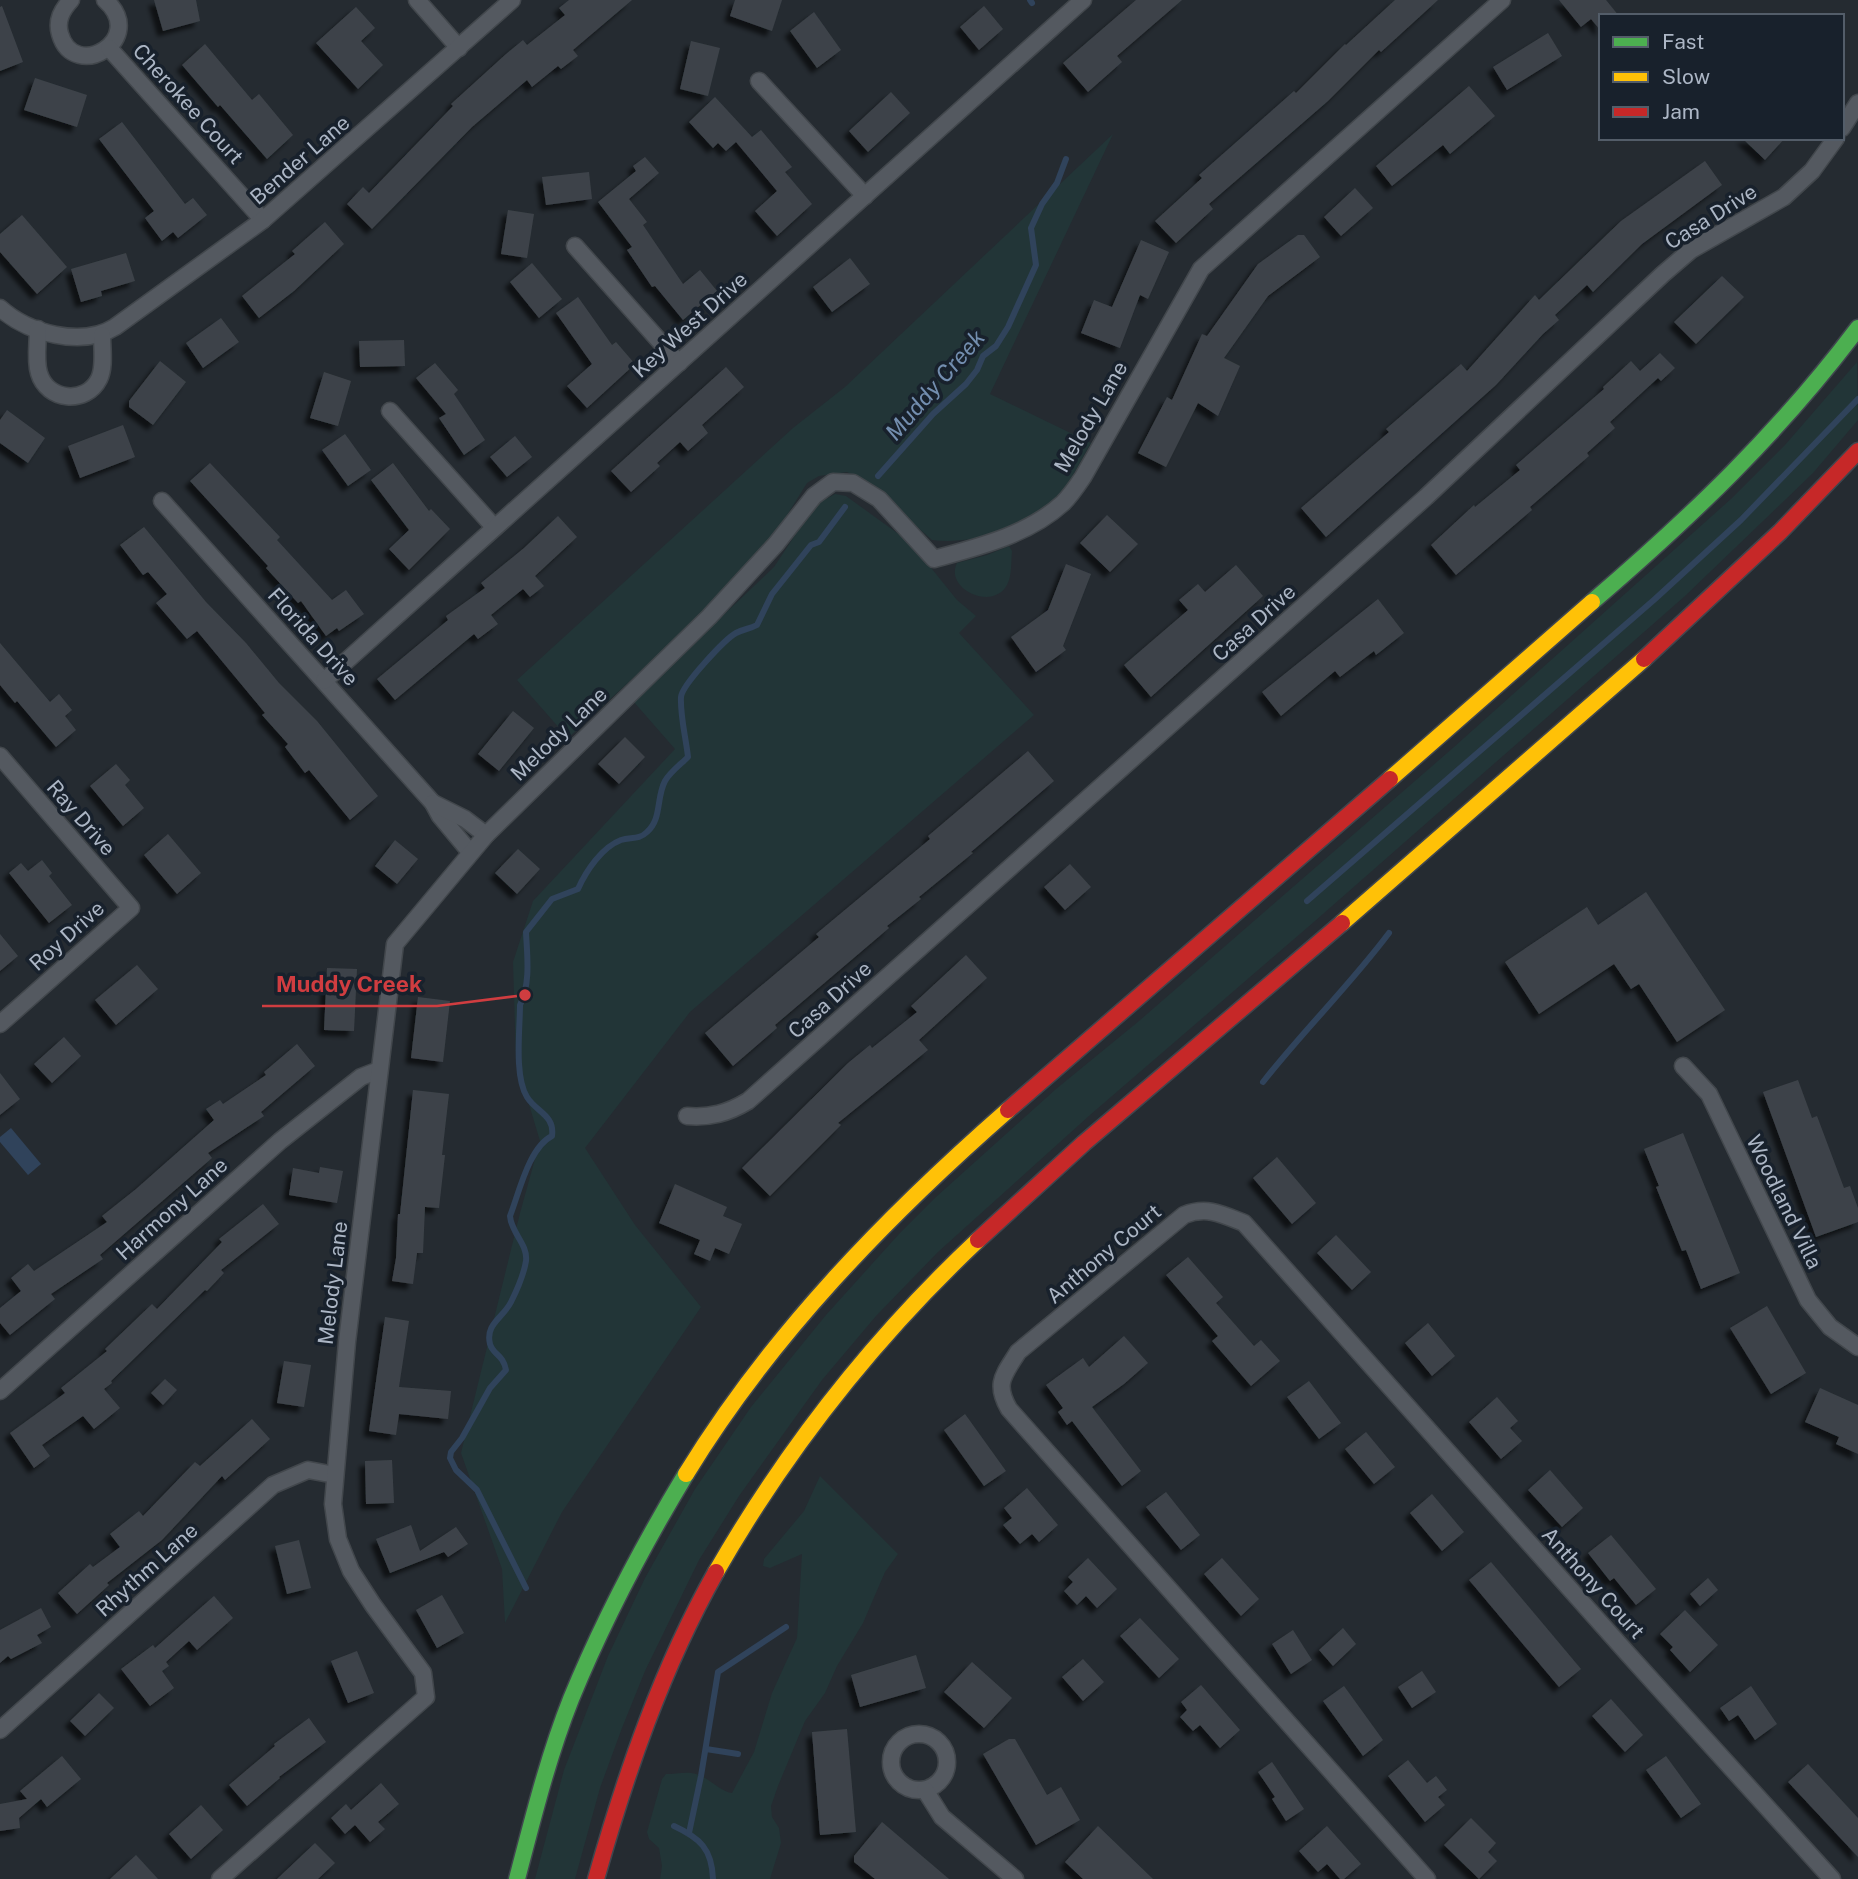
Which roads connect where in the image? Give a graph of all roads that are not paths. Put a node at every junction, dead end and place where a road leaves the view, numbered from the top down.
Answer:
1 (71, 0) edge
2 (105, 0) edge
3 (417, 0) edge
4 (512, 0) edge
5 (1083, 0) edge
6 (1502, 0) edge
7 (109, 48) junction
8 (459, 48) junction
9 (759, 80) dead end
10 (1858, 103) edge
11 (1844, 125) edge
12 (1835, 140) edge
13 (865, 196) junction
14 (263, 220) junction
15 (575, 246) dead end
16 (0, 308) edge
17 (1858, 328) edge
18 (38, 329) junction
19 (102, 335) junction
20 (679, 363) junction
21 (390, 411) dead end
22 (1858, 451) edge
23 (162, 501) dead end
24 (494, 527) junction
25 (324, 681) junction
26 (0, 756) edge
27 (433, 803) junction
28 (486, 835) junction
29 (470, 852) junction
30 (131, 908) joint
31 (0, 1024) edge
32 (1682, 1066) dead end
33 (379, 1070) junction
34 (687, 1116) dead end
35 (1858, 1347) edge
36 (0, 1391) edge
37 (335, 1475) junction
38 (0, 1730) edge
39 (925, 1790) dead end
40 (220, 1879) edge
41 (517, 1879) edge
42 (596, 1879) edge
43 (1016, 1879) edge
44 (1427, 1879) edge
45 (1832, 1879) edge

1 - 7 street, Cherokee Court
2 - 7 street, Cherokee Court
3 - 8 street
4 - 8 street, Bender Lane
5 - 13 street, Key West Drive
6 - 28 street, Melody Lane
7 - 14 street, Cherokee Court
8 - 14 street, Bender Lane
9 - 13 street
10 - 11 street
12 - 34 street, Casa Drive
13 - 20 street, Key West Drive
14 - 19 street, Bender Lane
15 - 20 street
16 - 18 street
17 - 41 highway
18 - 19 street
18 - 19 street
20 - 24 street, Key West Drive
21 - 24 street
22 - 42 highway
23 - 25 street, Florida Drive
24 - 25 street, Key West Drive
25 - 27 street, Florida Drive
26 - 30 street, Ray Drive
27 - 28 street, Florida Drive
27 - 29 street, Florida Drive
28 - 29 street, Melody Lane
29 - 33 street, Melody Lane
30 - 31 street, Roy Drive
32 - 35 street, Woodland Villa
33 - 36 street, Harmony Lane
33 - 37 street, Melody Lane
37 - 38 street, Rhythm Lane
37 - 40 street, Melody Lane
39 - 43 street
44 - 45 street, Anthony Court

